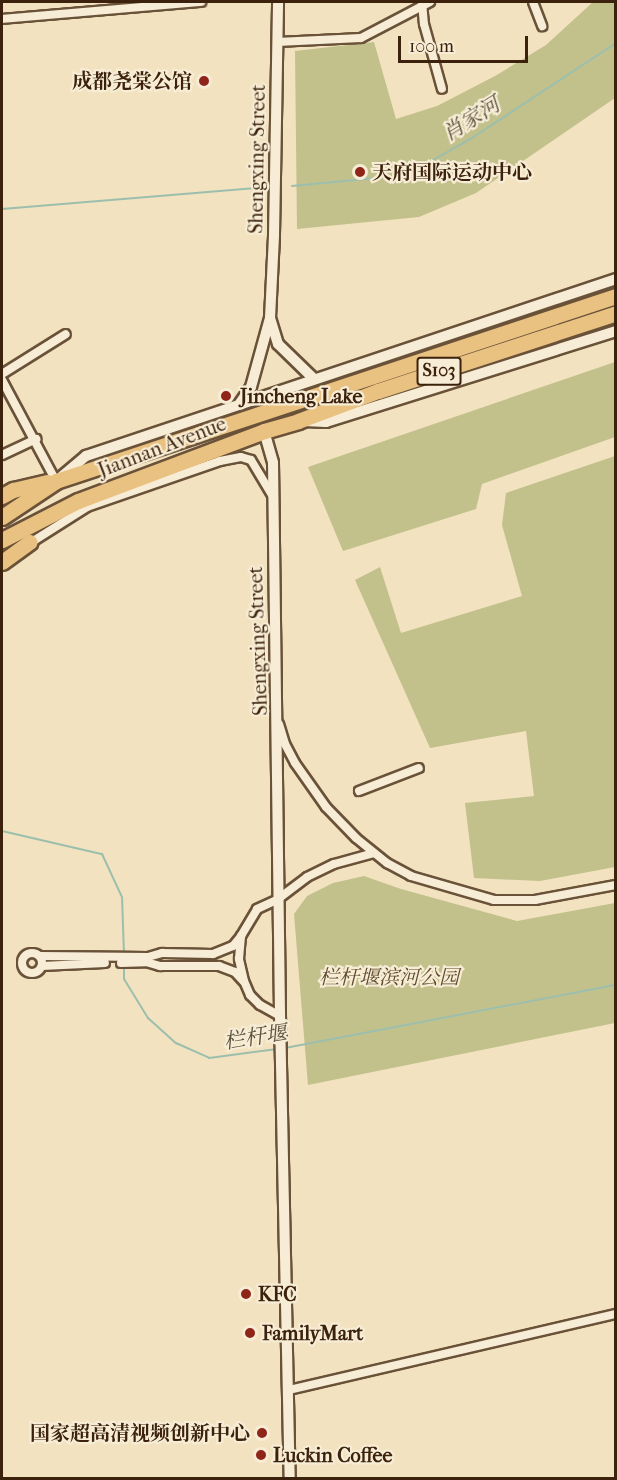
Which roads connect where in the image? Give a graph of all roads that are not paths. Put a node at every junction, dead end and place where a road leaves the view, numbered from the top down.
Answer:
1 (201, 2) edge
2 (278, 2) edge
3 (533, 2) edge
4 (425, 3) edge
5 (2, 19) edge
6 (542, 26) dead end
7 (277, 42) junction
8 (442, 89) dead end
9 (615, 279) edge
10 (615, 296) edge
11 (615, 313) edge
12 (270, 318) junction
13 (615, 331) edge
14 (66, 334) dead end
15 (2, 374) edge
16 (313, 378) junction
17 (2, 380) edge
18 (240, 403) junction
19 (298, 421) junction
20 (264, 431) junction
21 (36, 439) junction
22 (2, 455) edge
23 (56, 481) junction
24 (273, 495) junction
25 (2, 496) edge
26 (2, 517) edge
27 (2, 540) edge
28 (30, 542) joint
29 (2, 565) edge
30 (276, 706) junction
31 (419, 768) dead end
32 (359, 791) dead end
33 (375, 853) junction
34 (615, 885) edge
35 (278, 899) junction
36 (241, 936) junction
37 (40, 956) junction
38 (141, 959) junction
39 (98, 960) junction
40 (42, 966) junction
41 (244, 981) junction
42 (280, 1016) junction
43 (615, 1314) edge
44 (289, 1390) junction
45 (290, 1479) edge

1 - 5 street
2 - 7 street, Shengxing Street
3 - 6 street
4 - 7 street
4 - 8 street
7 - 12 street, Shengxing Street
9 - 16 street
10 - 23 highway, Jiannan Avenue / S103
11 - 19 highway, Jiannan Avenue / S103
12 - 16 street
12 - 18 street
13 - 19 street
14 - 15 street
16 - 18 street
17 - 21 street
18 - 23 street
19 - 20 highway, Jiannan Avenue / S103
20 - 24 street, Shengxing Street
20 - 27 highway, Jiannan Avenue / S103
21 - 22 street
21 - 23 street
23 - 25 highway
23 - 26 highway, Jiannan Avenue / S103
24 - 28 street
24 - 30 street, Shengxing Street
28 - 29 highway
30 - 33 street, Shengxing Street
30 - 35 street
31 - 32 street
33 - 34 street, Shengxing Street
33 - 35 street
35 - 36 street
35 - 42 street
36 - 38 street
36 - 41 street
37 - 39 street
37 - 40 street
37 - 40 street
38 - 39 street
38 - 41 street
39 - 40 street
41 - 42 street
42 - 44 street
43 - 44 street
44 - 45 street

